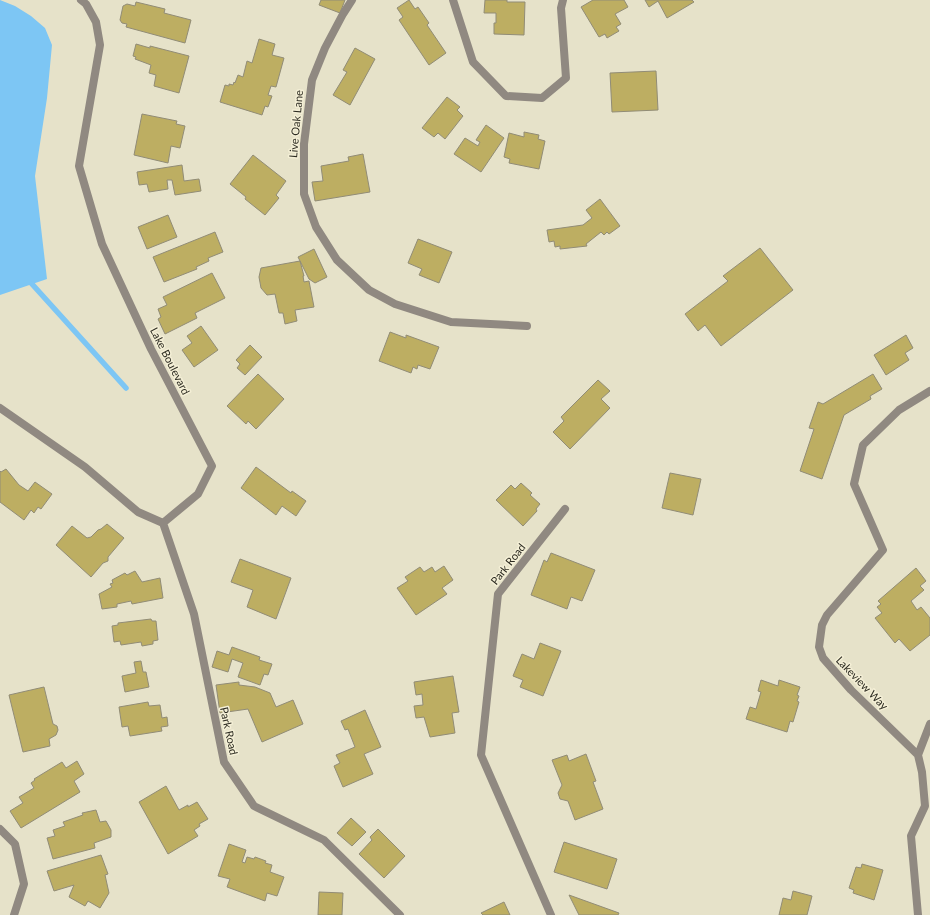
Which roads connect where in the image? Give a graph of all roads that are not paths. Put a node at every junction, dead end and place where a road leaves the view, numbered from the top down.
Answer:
1 (82, 0) edge
2 (352, 0) edge
3 (453, 0) edge
4 (563, 0) edge
5 (527, 326) dead end
6 (930, 391) edge
7 (0, 408) edge
8 (565, 510) dead end
9 (163, 522) junction
10 (930, 724) edge
11 (918, 755) junction
12 (0, 829) edge
13 (14, 915) edge
14 (400, 915) edge
15 (551, 915) edge
16 (918, 915) edge

1 - 9 street, Lake Boulevard
2 - 5 street, Live Oak Lane
3 - 4 street
6 - 11 street, Lakeview Way
7 - 9 street
8 - 15 street, Park Road
9 - 14 street, Park Road
10 - 11 street
11 - 16 street
12 - 13 street

